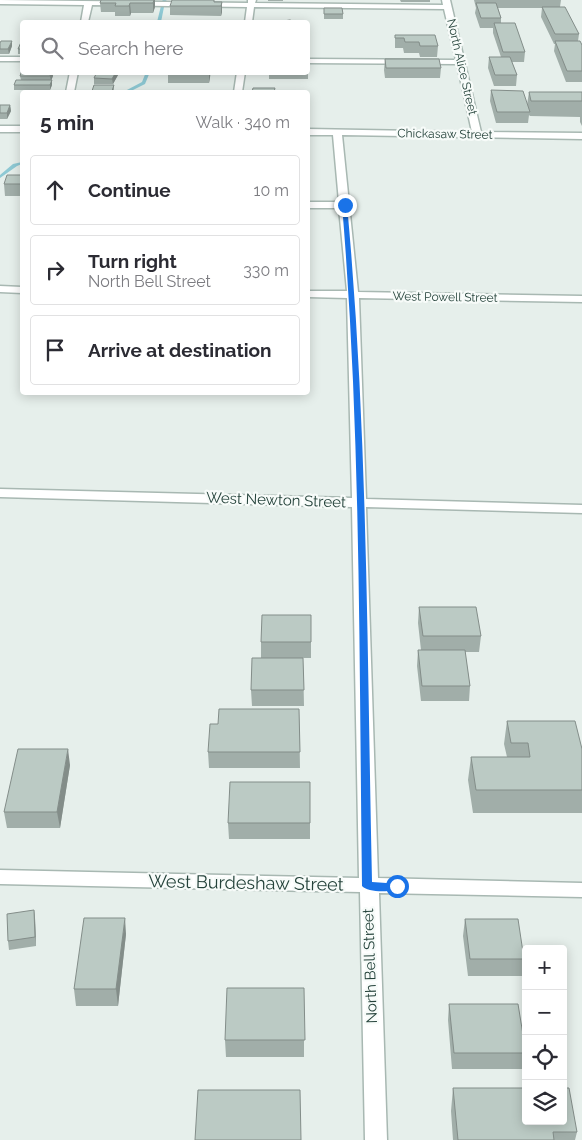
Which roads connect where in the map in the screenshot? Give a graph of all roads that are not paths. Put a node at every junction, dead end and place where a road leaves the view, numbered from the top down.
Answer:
1 (0, 2) edge
2 (89, 2) edge
3 (251, 3) edge
4 (447, 4) edge
5 (84, 20) edge
6 (248, 20) edge
7 (0, 59) edge
8 (20, 59) edge
9 (310, 61) edge
10 (461, 62) junction
11 (73, 75) edge
12 (241, 75) edge
13 (70, 90) edge
14 (238, 90) edge
15 (0, 129) edge
16 (20, 129) edge
17 (310, 132) edge
18 (337, 133) junction
19 (477, 134) junction
20 (582, 136) edge
21 (310, 205) edge
22 (345, 205) junction
23 (20, 290) edge
24 (1, 292) edge
25 (310, 294) edge
26 (353, 295) junction
27 (582, 299) edge
28 (0, 492) edge
29 (360, 503) junction
30 (582, 509) edge
31 (0, 877) edge
32 (367, 886) junction
33 (582, 890) edge
34 (376, 1140) edge

1 - 2 street
2 - 3 street
2 - 5 street
3 - 4 street
3 - 6 street
4 - 10 street, North Alice Street
7 - 8 street
9 - 10 street
10 - 19 street, North Alice Street
11 - 13 street
12 - 14 street
15 - 16 street
17 - 18 street, Chickasaw Street
18 - 19 street, Chickasaw Street
18 - 22 street, North Bell Street
19 - 20 street, Chickasaw Street
21 - 22 street
22 - 26 street, North Bell Street
23 - 24 street
25 - 26 street, West Powell Street
26 - 27 street, West Powell Street
26 - 29 street, North Bell Street
28 - 29 street, West Newton Street
29 - 30 street, West Newton Street
29 - 32 street, North Bell Street
31 - 32 street, West Burdeshaw Street
32 - 33 street, West Burdeshaw Street
32 - 34 street, North Bell Street

